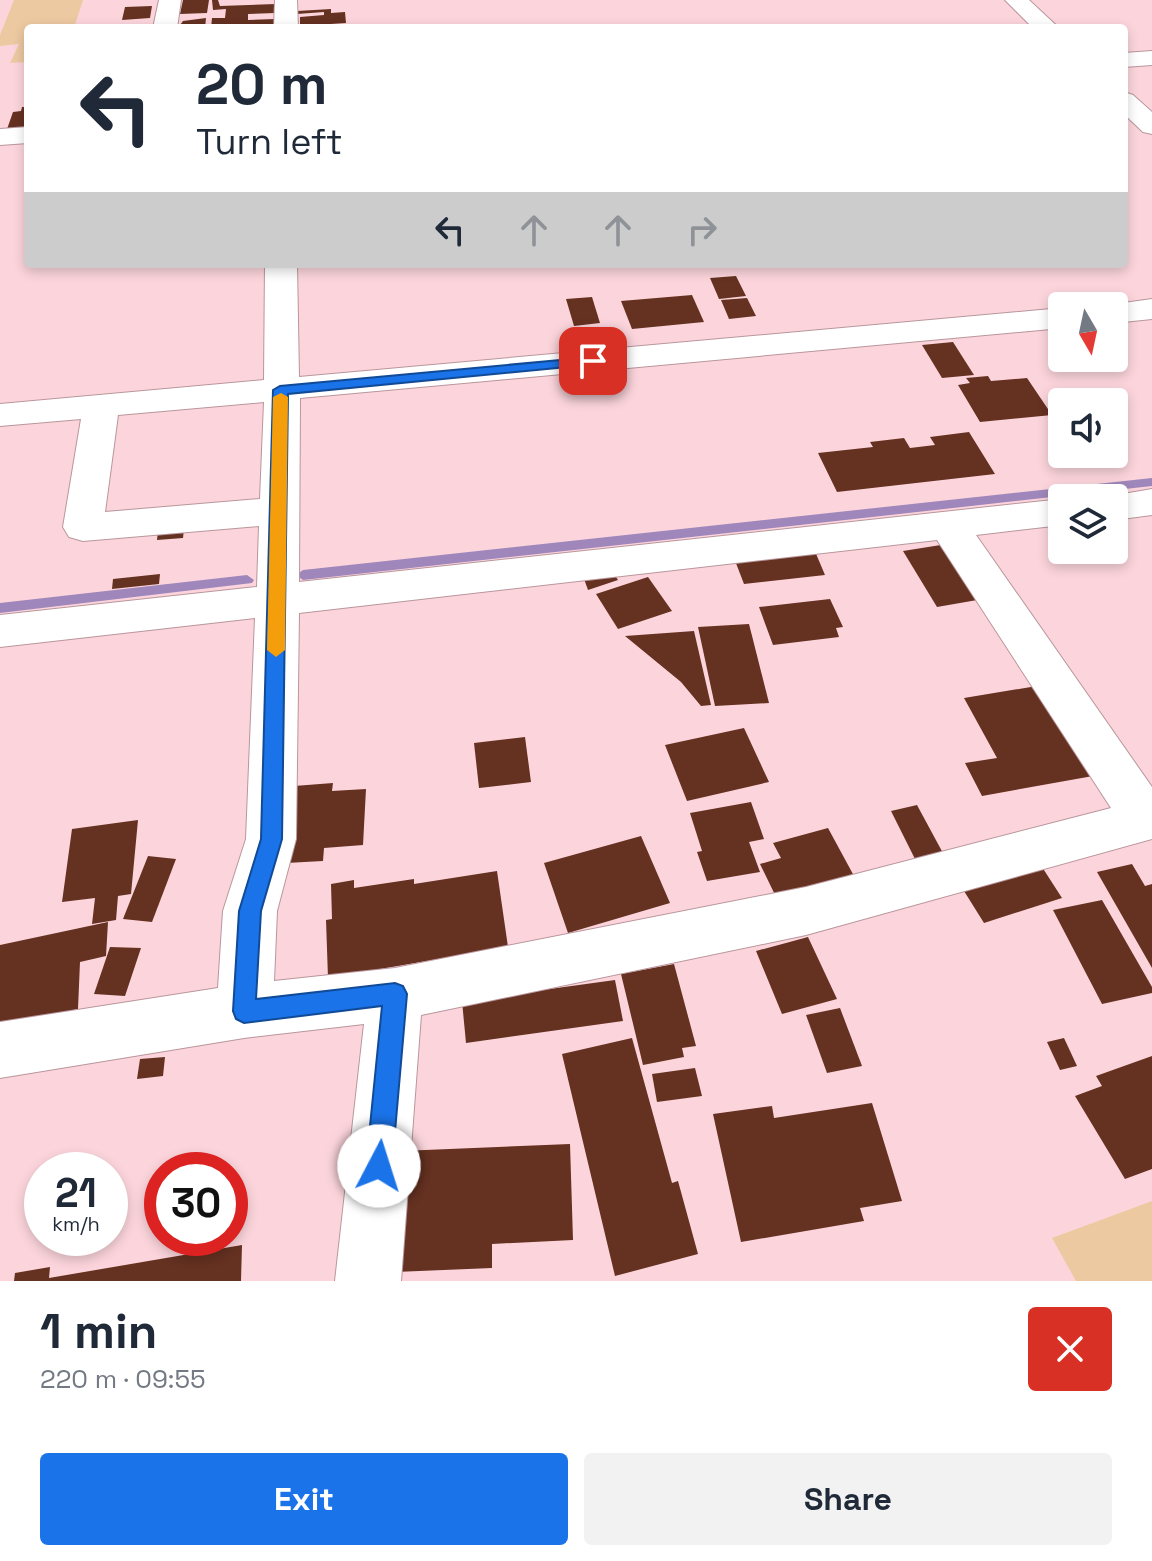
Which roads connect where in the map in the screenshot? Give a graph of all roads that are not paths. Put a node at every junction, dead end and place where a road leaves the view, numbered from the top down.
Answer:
1 (170, 0) edge
2 (286, 0) edge
3 (1016, 0) edge
4 (166, 24) edge
5 (286, 24) edge
6 (1043, 24) edge
7 (1152, 58) edge
8 (1128, 60) edge
9 (1128, 104) edge
10 (1152, 126) edge
11 (24, 135) edge
12 (0, 137) edge
13 (281, 268) edge
14 (1152, 309) edge
15 (1128, 312) edge
16 (1048, 319) edge
17 (280, 390) junction
18 (101, 406) junction
19 (0, 415) edge
20 (1152, 502) edge
21 (1128, 505) edge
22 (280, 511) junction
23 (1048, 514) edge
24 (948, 525) junction
25 (277, 600) junction
26 (0, 631) edge
27 (1149, 819) edge
28 (395, 994) junction
29 (244, 1011) junction
30 (0, 1050) edge
31 (368, 1281) edge

1 - 4 street
2 - 5 street
3 - 6 street
7 - 8 street
9 - 10 street
11 - 12 street
13 - 17 street
14 - 15 street
16 - 17 street
17 - 18 street
17 - 22 street
18 - 19 street
18 - 22 street
20 - 21 street
22 - 25 street
23 - 24 street
24 - 25 street
24 - 27 street
25 - 26 street
25 - 29 street
27 - 28 street
28 - 29 street
28 - 31 street
29 - 30 street

